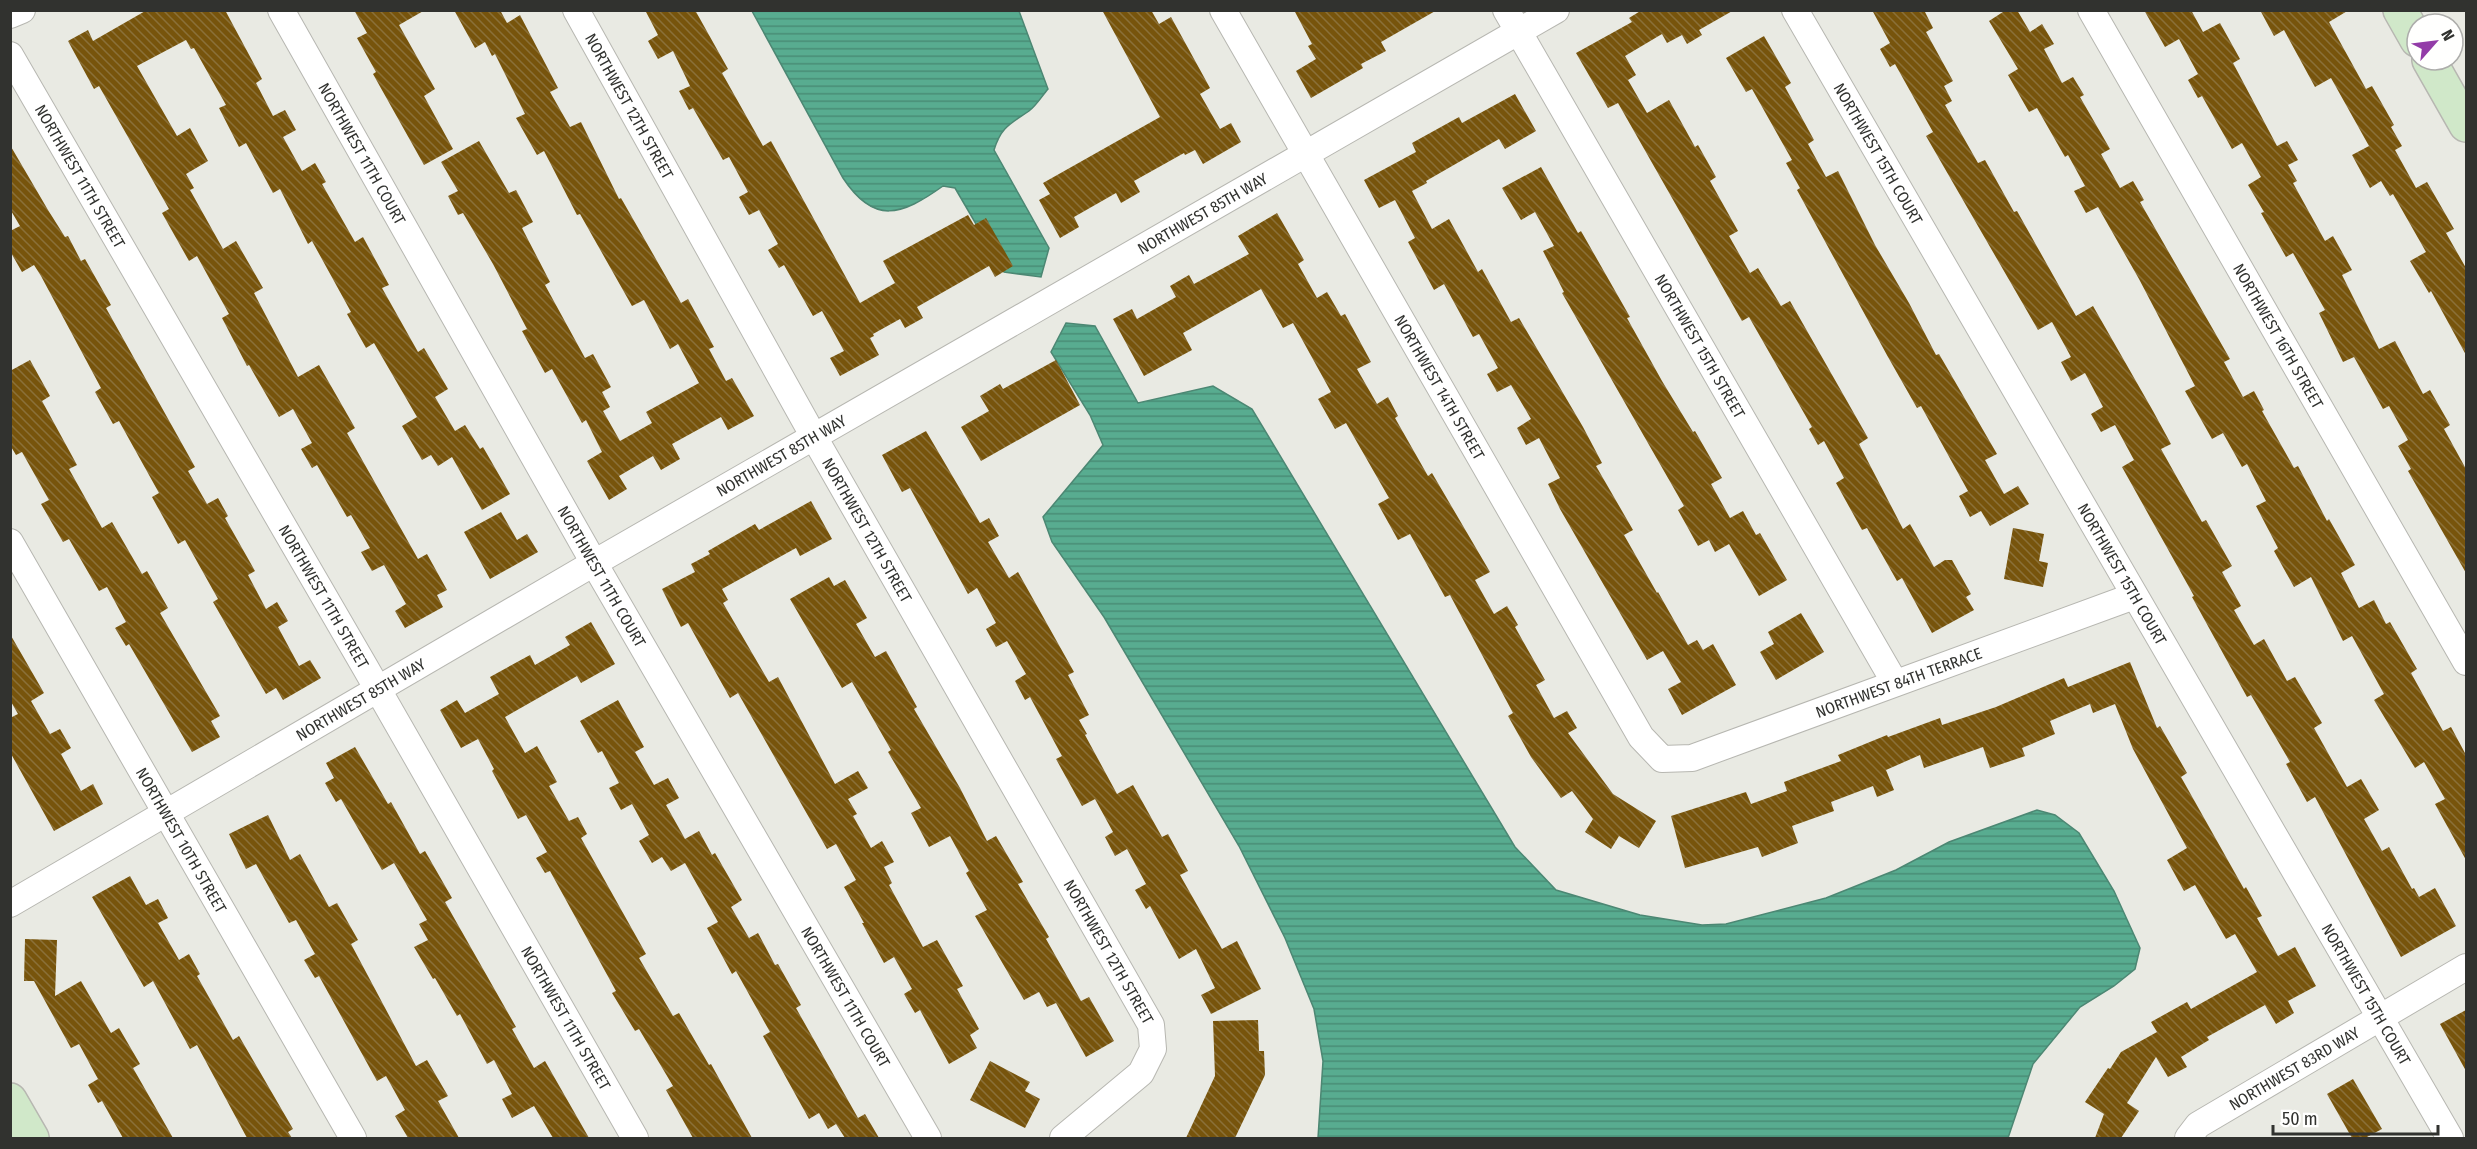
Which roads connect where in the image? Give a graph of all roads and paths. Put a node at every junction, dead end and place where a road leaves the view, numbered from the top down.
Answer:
1 (22, 10) edge
2 (281, 10) edge
3 (576, 10) edge
4 (1223, 10) edge
5 (1556, 10) edge
6 (1795, 10) edge
7 (2091, 10) edge
8 (10, 15) edge
9 (1512, 21) edge
10 (10, 55) edge
11 (2435, 72) edge
12 (2466, 125) edge
13 (1306, 154) junction
14 (814, 437) junction
15 (10, 542) edge
16 (594, 563) junction
17 (2134, 596) junction
18 (2466, 662) edge
19 (1895, 683) junction
20 (379, 691) junction
21 (1662, 759) joint
22 (166, 812) junction
23 (10, 904) edge
24 (2466, 967) edge
25 (2381, 1018) junction
26 (10, 1100) edge
27 (32, 1138) edge
28 (353, 1138) edge
29 (635, 1138) edge
30 (928, 1138) edge
31 (1063, 1138) edge
32 (2188, 1138) edge
33 (2450, 1138) edge

1 - 8 street
2 - 16 street, NORTHWEST 11TH COURT
3 - 14 street, NORTHWEST 12TH STREET
4 - 13 street, NORTHWEST 14TH STREET
5 - 9 street, NORTHWEST 85TH WAY
6 - 17 street, NORTHWEST 15TH COURT
7 - 18 street, NORTHWEST 16TH STREET
9 - 13 street, NORTHWEST 85TH WAY
9 - 19 street, NORTHWEST 15TH STREET
10 - 20 street, NORTHWEST 11TH STREET
11 - 12 street
13 - 14 street, NORTHWEST 85TH WAY
13 - 21 street, NORTHWEST 14TH STREET
14 - 16 street, NORTHWEST 85TH WAY
14 - 31 street, NORTHWEST 12TH STREET
15 - 22 street, NORTHWEST 10TH STREET
16 - 20 street, NORTHWEST 85TH WAY
16 - 30 street, NORTHWEST 11TH COURT
17 - 19 street, NORTHWEST 84TH TERRACE
17 - 25 street, NORTHWEST 15TH COURT
19 - 21 street, NORTHWEST 84TH TERRACE
20 - 22 street, NORTHWEST 85TH WAY
20 - 29 street, NORTHWEST 11TH STREET
22 - 23 street, NORTHWEST 85TH WAY
22 - 28 street, NORTHWEST 10TH STREET
24 - 25 street, NORTHWEST 83RD WAY
25 - 32 street, NORTHWEST 83RD WAY
25 - 33 street, NORTHWEST 15TH COURT
26 - 27 street

